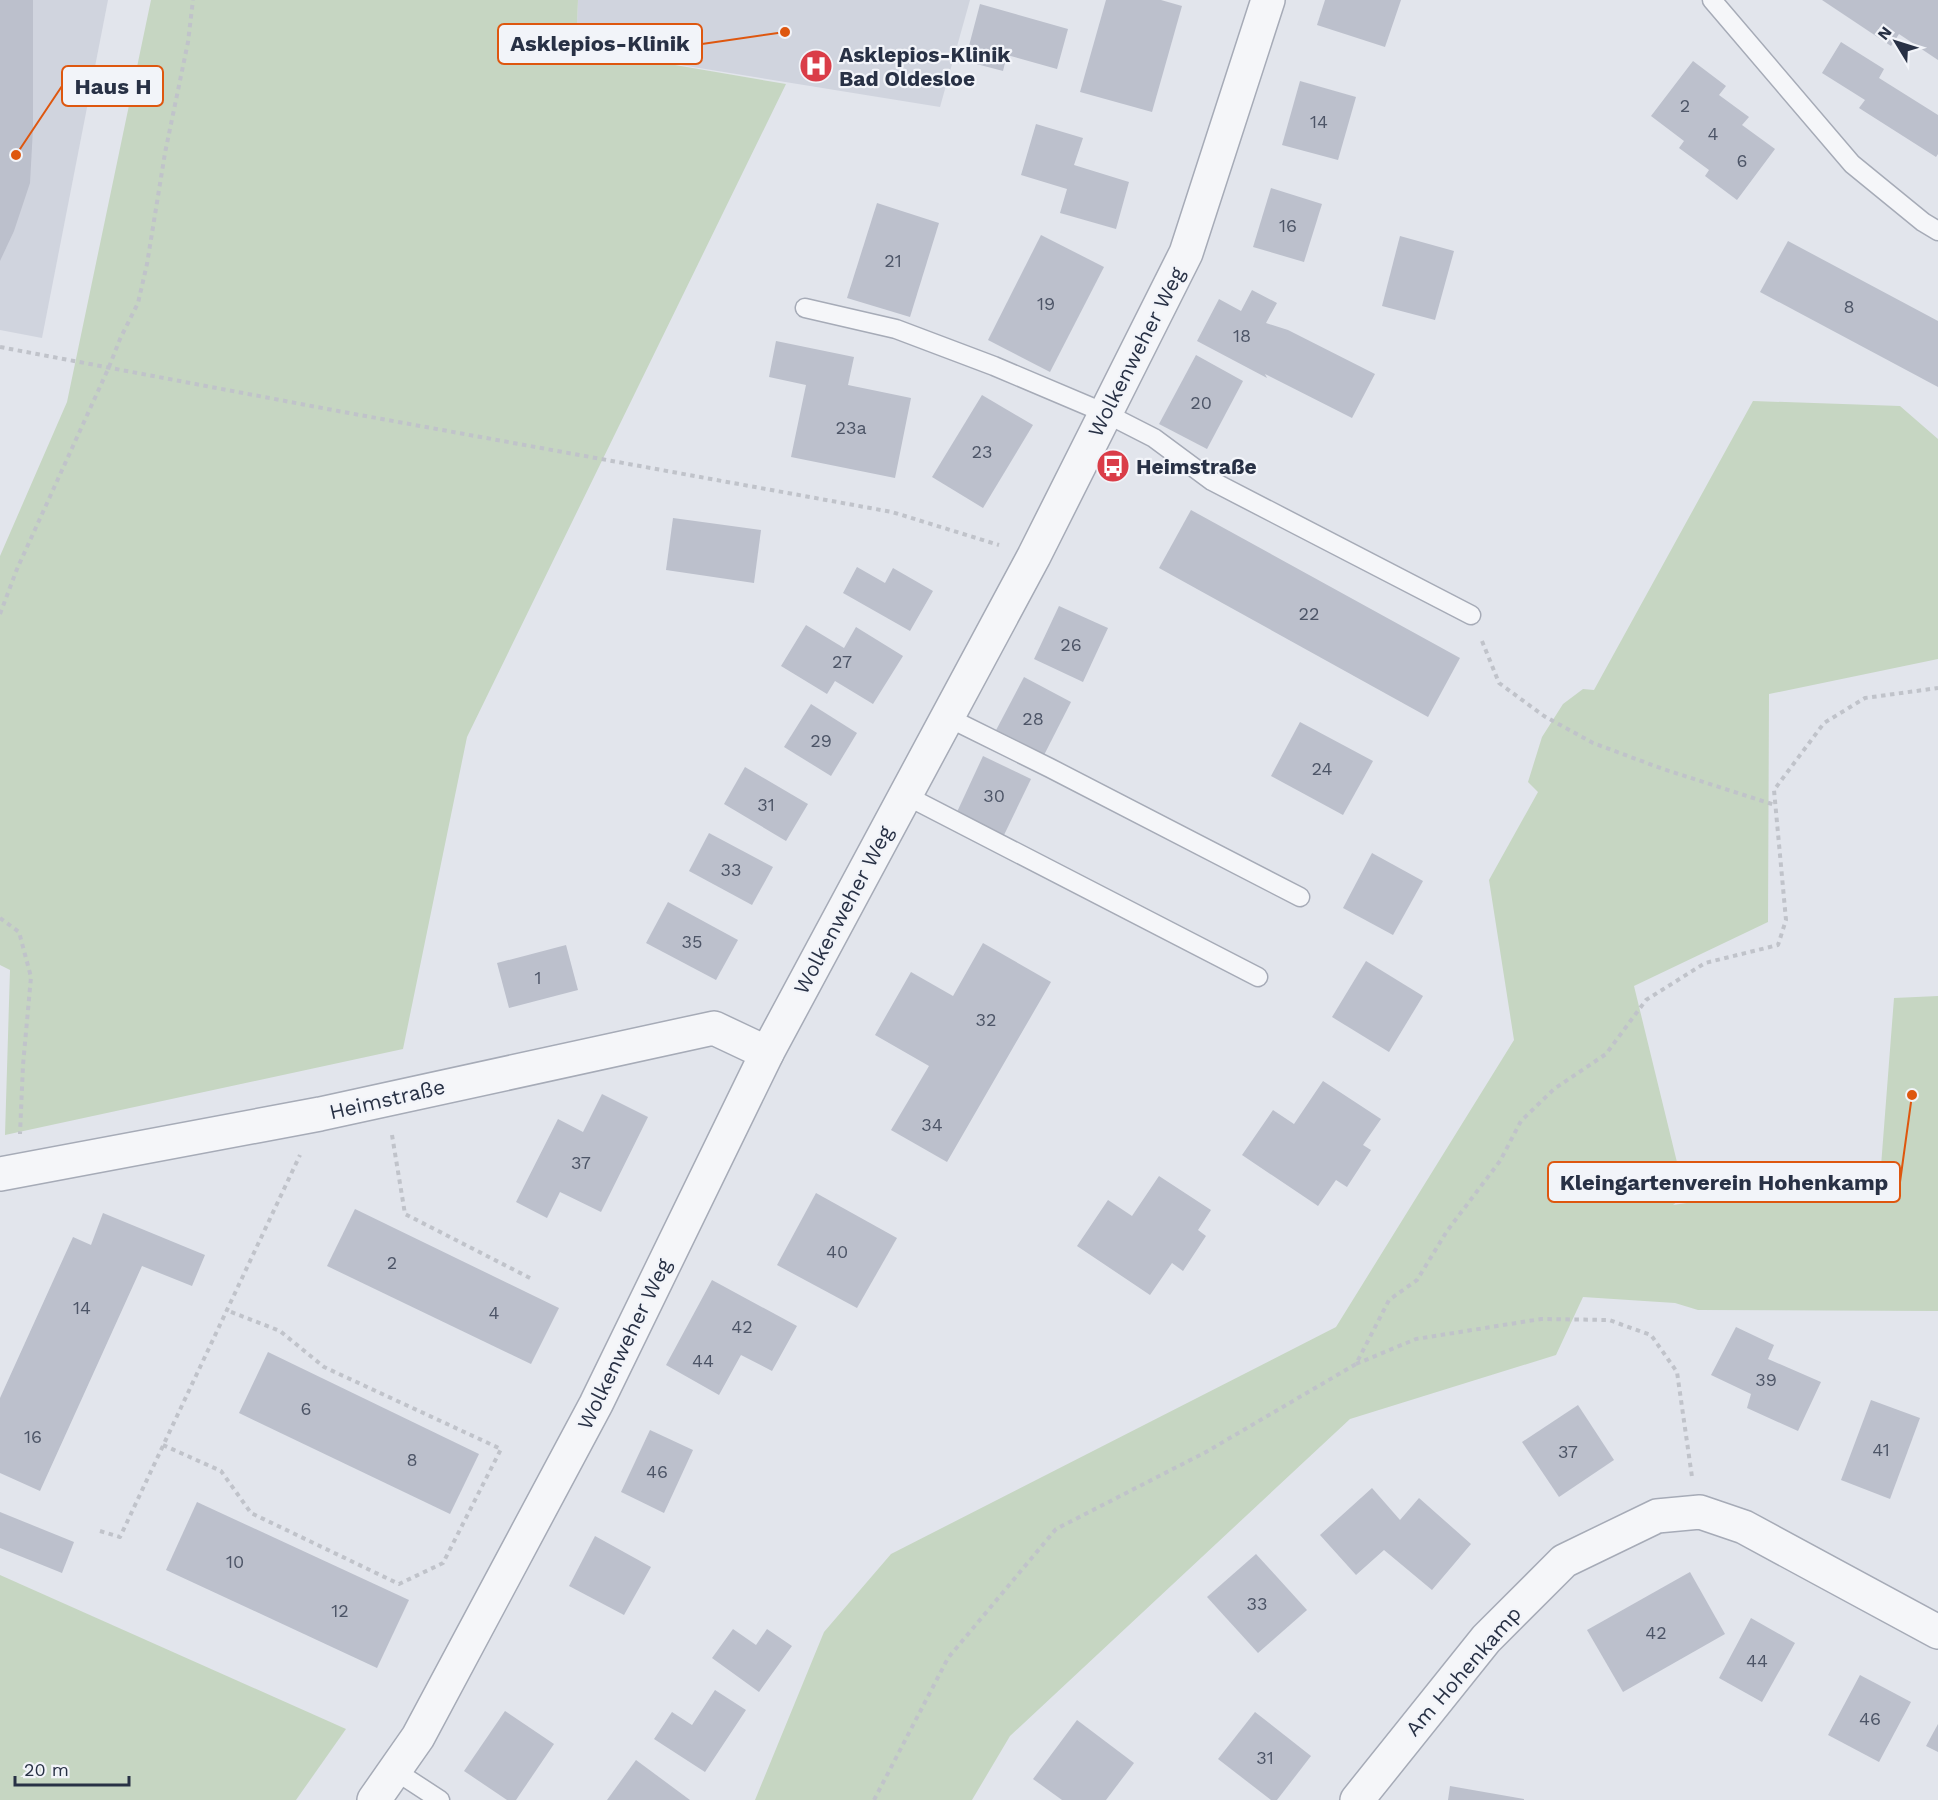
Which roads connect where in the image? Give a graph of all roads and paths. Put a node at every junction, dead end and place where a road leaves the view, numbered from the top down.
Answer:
1 (193, 0) edge
2 (1268, 0) edge
3 (1712, 0) edge
4 (1938, 231) edge
5 (805, 308) dead end
6 (0, 347) edge
7 (109, 367) junction
8 (1105, 414) junction
9 (1034, 555) junction
10 (0, 614) edge
11 (1471, 615) joint
12 (1938, 688) edge
13 (947, 717) junction
14 (905, 795) junction
15 (1775, 805) junction
16 (1300, 897) dead end
17 (0, 918) edge
18 (1257, 977) dead end
19 (767, 1053) junction
20 (387, 1099) junction
21 (320, 1114) junction
22 (9, 1172) edge
23 (530, 1278) dead end
24 (226, 1310) junction
25 (1356, 1364) junction
26 (163, 1445) junction
27 (1700, 1512) junction
28 (100, 1531) dead end
29 (1938, 1632) edge
30 (394, 1770) junction
31 (374, 1800) edge
32 (440, 1800) edge
33 (874, 1800) edge
34 (1357, 1800) edge

1 - 7 path
2 - 8 street, Wolkenweher Weg
3 - 4 lane
5 - 8 lane
6 - 7 path
7 - 9 path
7 - 10 path
8 - 9 street, Wolkenweher Weg
8 - 11 lane
9 - 13 street, Wolkenweher Weg
11 - 15 path
12 - 15 path
13 - 14 street, Wolkenweher Weg
13 - 16 lane
14 - 18 lane
14 - 19 street, Wolkenweher Weg
15 - 25 path
17 - 22 path
19 - 20 street, Heimstraße
19 - 30 street, Wolkenweher Weg
20 - 21 street, Heimstraße
20 - 23 path
21 - 22 street, Heimstraße
21 - 24 path
24 - 26 path
24 - 26 path
25 - 27 path
25 - 33 path
26 - 28 path
27 - 29 street, Am Hohenkamp
27 - 34 street, Am Hohenkamp
30 - 31 street, Wolkenweher Weg
30 - 32 lane

